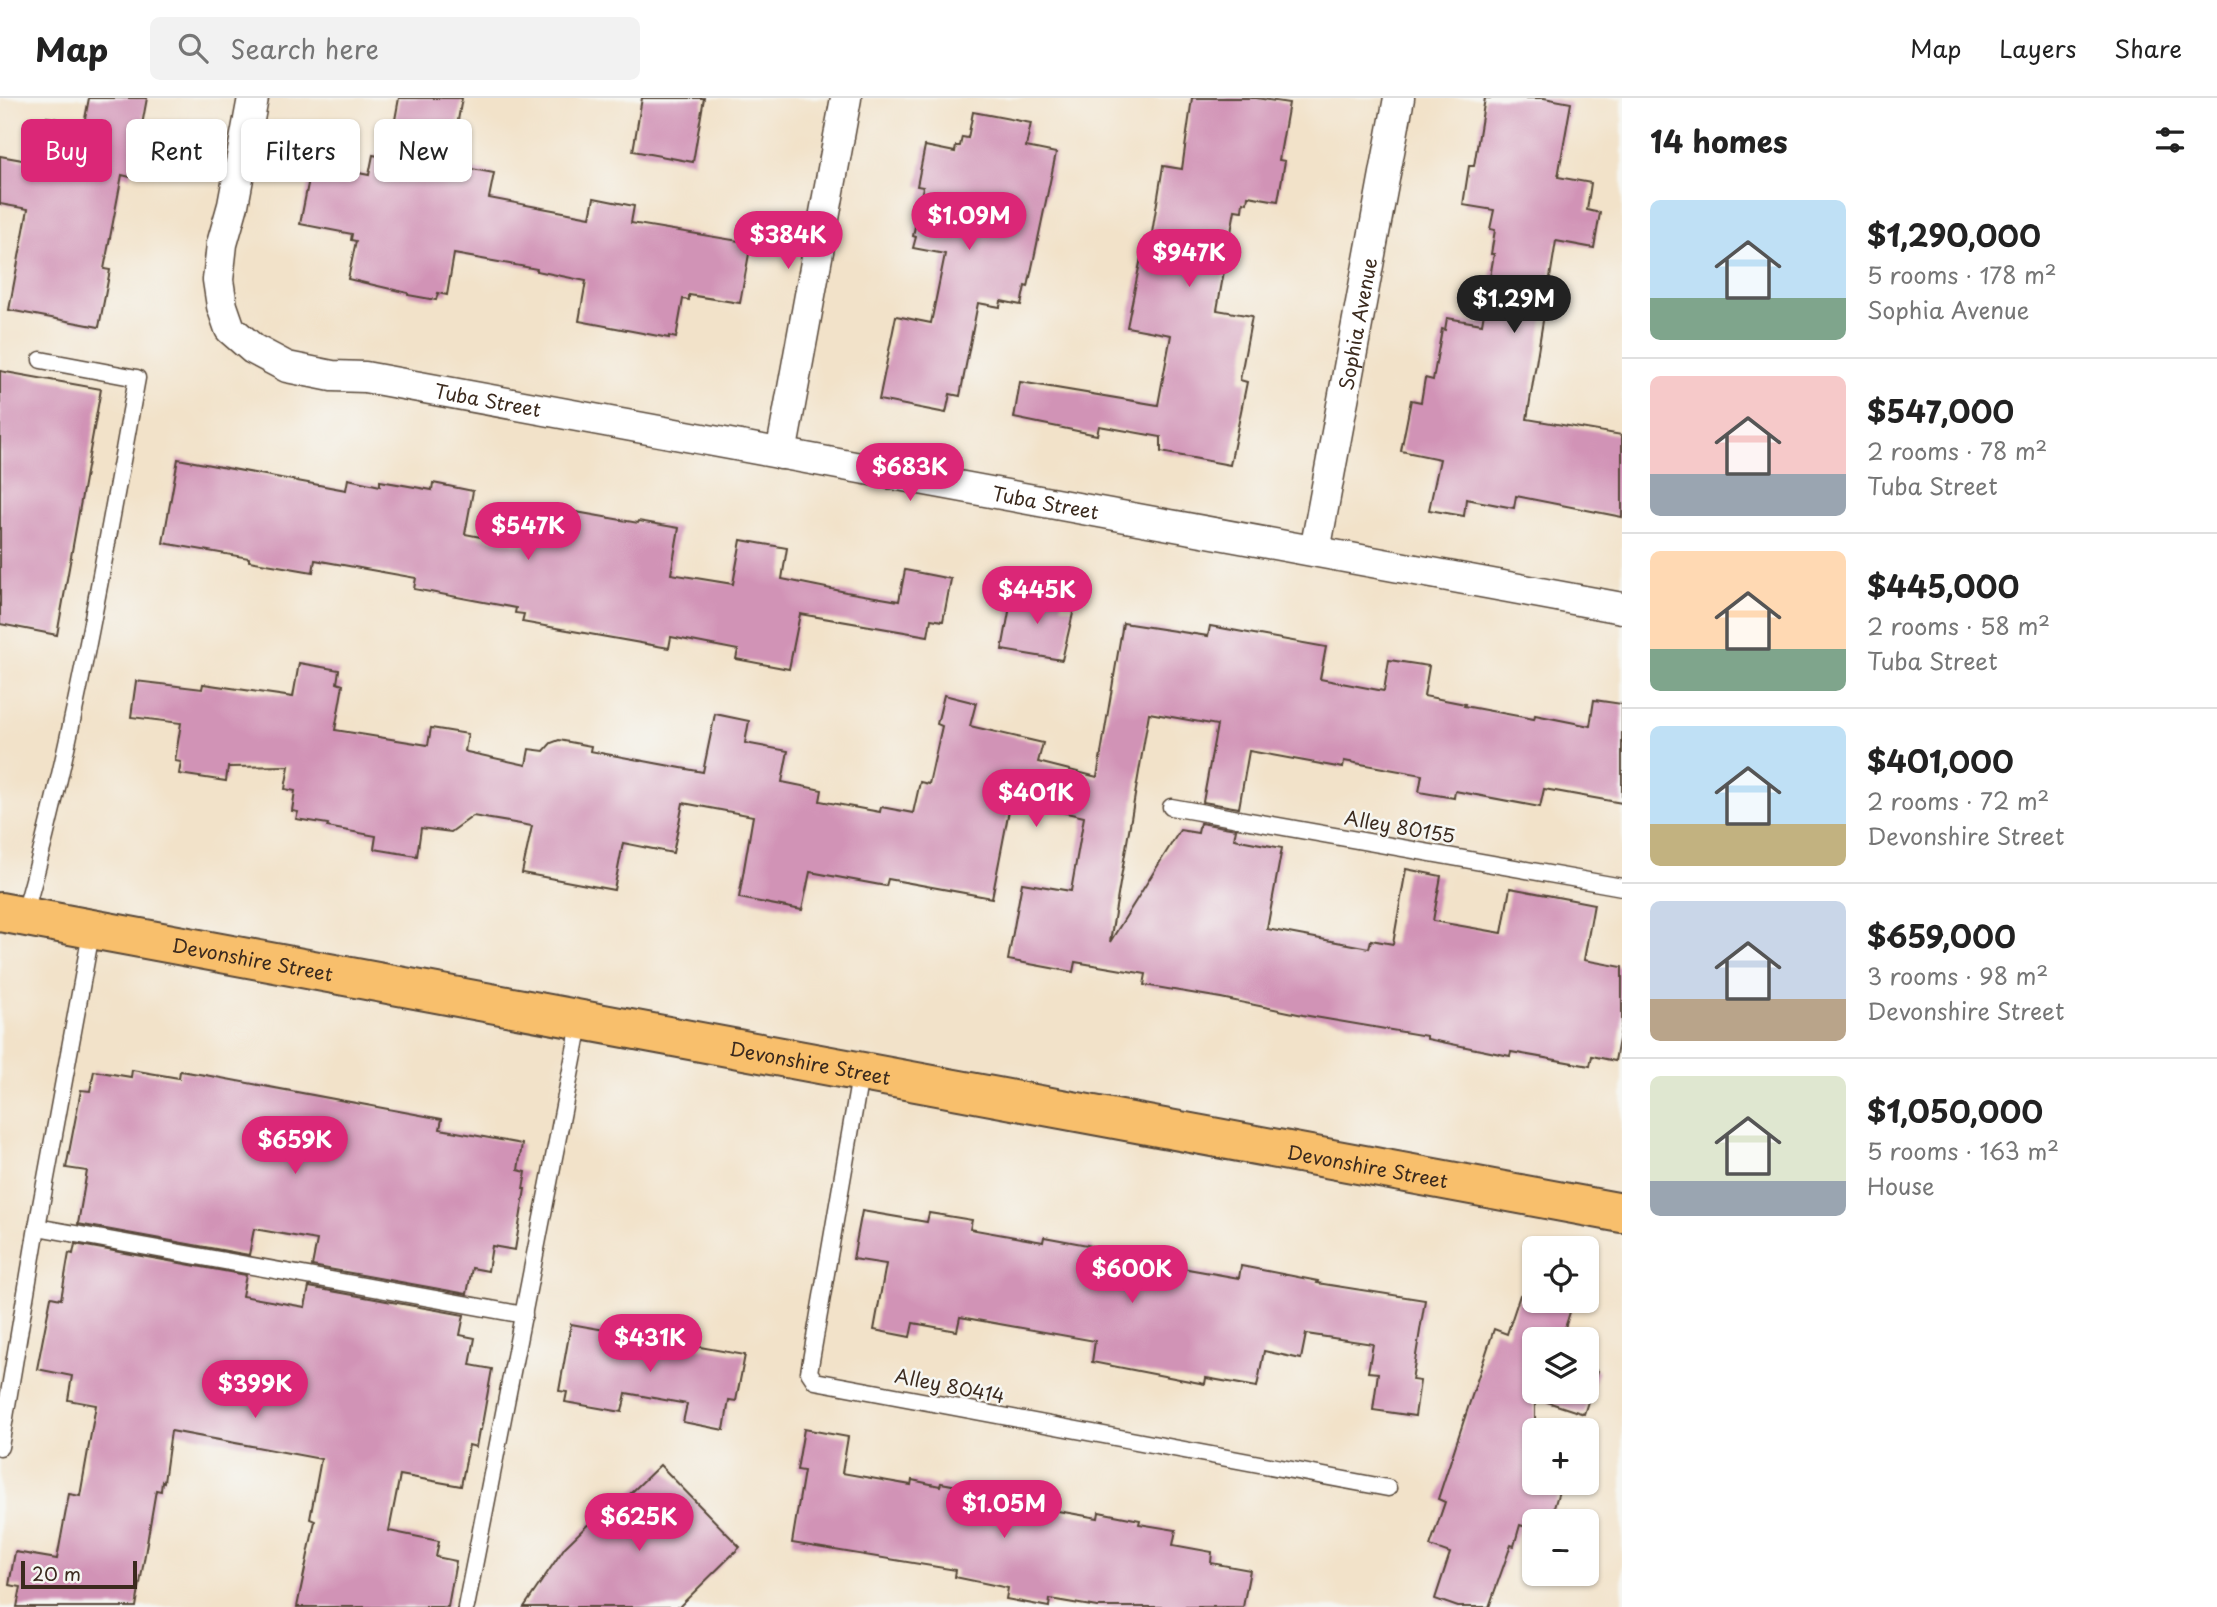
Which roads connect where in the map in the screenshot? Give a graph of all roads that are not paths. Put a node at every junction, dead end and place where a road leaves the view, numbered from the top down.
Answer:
1 (253, 98) edge
2 (846, 98) edge
3 (1399, 98) edge
4 (41, 360) dead end
5 (780, 454) junction
6 (1315, 551) junction
7 (1622, 608) edge
8 (1171, 807) dead end
9 (1622, 887) edge
10 (12, 914) edge
11 (92, 928) junction
12 (581, 1018) junction
13 (861, 1070) junction
14 (1622, 1213) edge
15 (37, 1227) junction
16 (524, 1315) junction
17 (0, 1447) edge
18 (1388, 1488) dead end
19 (466, 1607) edge

1 - 5 street, Tuba Street
2 - 5 street
3 - 6 street, Sophia Avenue
4 - 10 lane
5 - 6 street, Tuba Street
6 - 7 street, Tuba Street
8 - 9 lane, Alley 80155
10 - 11 main road, Devonshire Street
11 - 12 main road, Devonshire Street
11 - 15 lane
12 - 13 main road, Devonshire Street
12 - 16 lane
13 - 14 main road, Devonshire Street
13 - 18 lane, Alley 80414
15 - 16 lane
15 - 17 lane
16 - 19 lane

